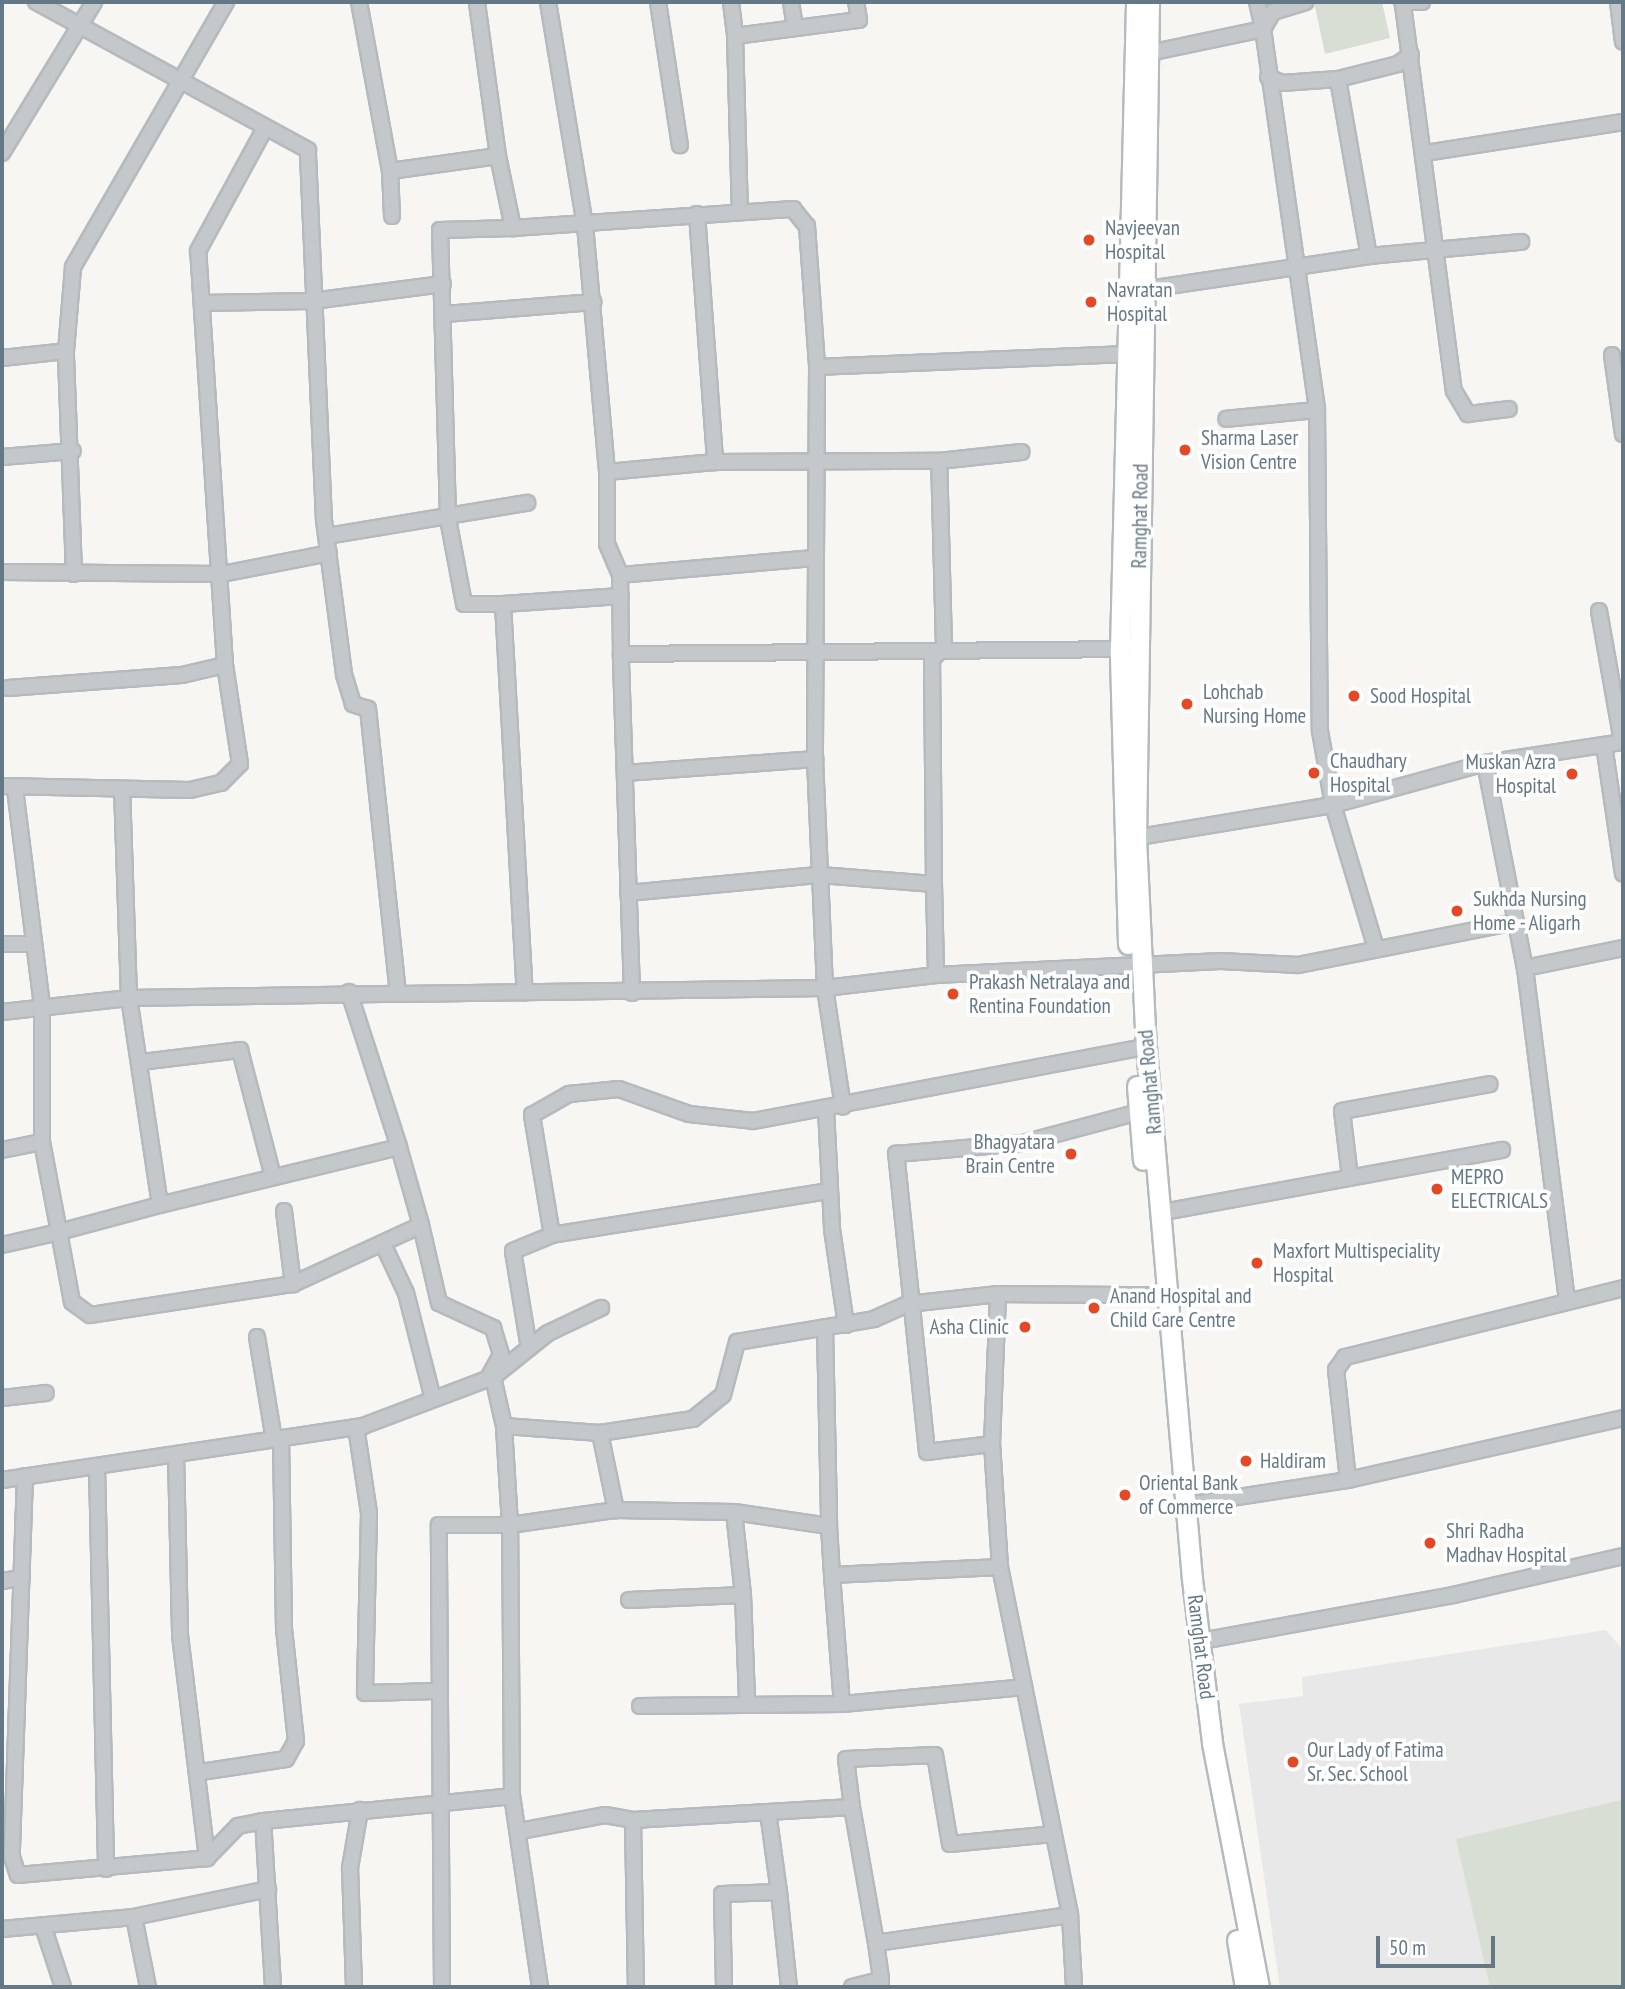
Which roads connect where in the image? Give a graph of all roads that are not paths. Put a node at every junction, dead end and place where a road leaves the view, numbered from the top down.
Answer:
1 (36, 2) edge
2 (94, 2) edge
3 (227, 2) edge
4 (359, 2) edge
5 (477, 2) edge
6 (548, 2) edge
7 (658, 2) edge
8 (732, 2) edge
9 (790, 2) edge
10 (856, 2) edge
11 (1136, 2) edge
12 (1149, 2) edge
13 (1257, 2) edge
14 (1306, 2) edge
15 (1422, 2) edge
16 (1618, 2) edge
17 (1403, 3) edge
18 (80, 24) junction
19 (795, 28) junction
20 (1263, 29) junction
21 (735, 36) junction
22 (1623, 42) edge
23 (1149, 53) junction
24 (1410, 55) junction
25 (1268, 77) junction
26 (182, 79) junction
27 (1338, 79) junction
28 (1623, 122) edge
29 (265, 128) junction
30 (680, 145) dead end
31 (2, 153) edge
32 (1425, 153) junction
33 (498, 156) junction
34 (390, 171) junction
35 (740, 211) junction
36 (697, 215) junction
37 (392, 216) dead end
38 (585, 225) junction
39 (513, 228) junction
40 (1521, 242) dead end
41 (1434, 249) junction
42 (1369, 256) junction
43 (1297, 268) junction
44 (443, 284) junction
45 (1142, 290) junction
46 (312, 300) junction
47 (594, 302) junction
48 (203, 303) junction
49 (445, 314) junction
50 (66, 351) junction
51 (1126, 354) junction
52 (1612, 355) dead end
53 (2, 358) edge
54 (817, 367) junction
55 (1509, 409) dead end
56 (1317, 410) junction
57 (1226, 419) dead end
58 (1623, 434) edge
59 (73, 451) junction
60 (1022, 452) dead end
61 (2, 457) edge
62 (939, 461) junction
63 (715, 462) junction
64 (818, 466) junction
65 (607, 472) junction
66 (527, 503) dead end
67 (447, 519) junction
68 (327, 536) junction
69 (329, 553) junction
70 (815, 558) junction
71 (2, 572) edge
72 (74, 573) junction
73 (222, 574) junction
74 (621, 575) junction
75 (621, 596) junction
76 (503, 604) junction
77 (1599, 611) dead end
78 (944, 647) junction
79 (1129, 649) junction
80 (820, 653) junction
81 (621, 654) junction
82 (225, 665) junction
83 (8, 688) dead end
84 (1623, 742) edge
85 (1604, 746) junction
86 (815, 759) junction
87 (1485, 763) junction
88 (625, 773) junction
89 (8, 788) edge
90 (122, 790) junction
91 (1333, 805) junction
92 (1129, 839) junction
93 (1623, 874) edge
94 (820, 875) junction
95 (934, 884) junction
96 (628, 893) junction
97 (1516, 922) junction
98 (2, 944) edge
99 (33, 944) junction
100 (1376, 948) junction
101 (1623, 948) edge
102 (1136, 968) junction
103 (1525, 968) junction
104 (936, 975) junction
105 (825, 988) junction
106 (349, 992) junction
107 (525, 992) junction
108 (632, 993) junction
109 (398, 994) junction
110 (129, 998) junction
111 (42, 1007) junction
112 (2, 1012) edge
113 (1140, 1048) junction
114 (141, 1062) junction
115 (1490, 1084) dead end
116 (843, 1107) junction
117 (826, 1109) junction
118 (1139, 1112) junction
119 (42, 1142) junction
120 (398, 1147) junction
121 (2, 1150) edge
122 (1502, 1150) dead end
123 (273, 1177) junction
124 (1350, 1177) junction
125 (829, 1191) junction
126 (160, 1205) junction
127 (284, 1211) dead end
128 (1158, 1213) junction
129 (421, 1225) junction
130 (59, 1232) junction
131 (552, 1235) junction
132 (383, 1244) junction
133 (2, 1245) edge
134 (293, 1283) junction
135 (1623, 1288) edge
136 (998, 1294) junction
137 (1153, 1294) junction
138 (1567, 1299) junction
139 (908, 1304) junction
140 (601, 1308) dead end
141 (846, 1325) junction
142 (825, 1327) junction
143 (257, 1337) dead end
144 (529, 1348) junction
145 (491, 1378) junction
146 (46, 1393) dead end
147 (2, 1398) edge
148 (433, 1399) junction
149 (1623, 1418) edge
150 (505, 1426) junction
151 (356, 1427) junction
152 (600, 1433) junction
153 (278, 1439) junction
154 (992, 1444) junction
155 (176, 1455) junction
156 (97, 1467) junction
157 (25, 1475) junction
158 (2, 1480) edge
159 (1348, 1480) junction
160 (1186, 1505) junction
161 (615, 1510) junction
162 (734, 1512) junction
163 (510, 1525) junction
164 (830, 1526) junction
165 (1623, 1556) edge
166 (1000, 1567) junction
167 (832, 1575) junction
168 (22, 1578) junction
169 (2, 1581) edge
170 (743, 1595) junction
171 (629, 1600) dead end
172 (1200, 1641) junction
173 (1024, 1687) junction
174 (438, 1691) junction
175 (747, 1700) junction
176 (842, 1704) junction
177 (640, 1706) dead end
178 (201, 1772) junction
179 (512, 1796) junction
180 (437, 1802) junction
181 (852, 1807) junction
182 (360, 1810) junction
183 (768, 1812) junction
184 (633, 1820) junction
185 (263, 1821) junction
186 (238, 1826) junction
187 (520, 1831) junction
188 (1053, 1834) junction
189 (265, 1844) junction
190 (207, 1858) junction
191 (106, 1869) junction
192 (268, 1889) junction
193 (779, 1892) junction
194 (1070, 1915) junction
195 (134, 1917) junction
196 (43, 1926) junction
197 (2, 1929) edge
198 (876, 1944) junction
199 (881, 1984) edge
200 (63, 1987) edge
201 (148, 1987) edge
202 (273, 1987) edge
203 (354, 1987) edge
204 (442, 1987) edge
205 (540, 1987) edge
206 (636, 1987) edge
207 (724, 1987) edge
208 (789, 1987) edge
209 (852, 1987) edge
210 (1074, 1987) edge
211 (1245, 1987) edge
212 (1259, 1987) edge

1 - 18 street
2 - 18 street
3 - 26 street
4 - 34 street
5 - 33 street
6 - 38 street
7 - 30 street
8 - 21 street
9 - 19 street
10 - 19 street
11 - 51 main road, Ramghat Road
12 - 23 main road, Ramghat Road
13 - 20 street
14 - 20 street
15 - 17 street
16 - 22 street
17 - 24 street
18 - 26 street
18 - 31 street
19 - 21 street
20 - 23 street
20 - 25 street
21 - 35 street
23 - 45 main road, Ramghat Road
24 - 27 street
24 - 32 street
25 - 27 street
25 - 43 street
26 - 29 street
26 - 50 street
27 - 42 street
28 - 32 street
29 - 46 street
29 - 48 street
32 - 41 street
33 - 34 street
33 - 39 street
34 - 37 street
35 - 36 street
35 - 54 street
36 - 38 street
36 - 63 street
38 - 39 street
38 - 47 street
39 - 44 street
40 - 41 street
41 - 42 street
41 - 55 street
42 - 43 street
43 - 45 street
43 - 56 street
44 - 46 street
44 - 49 street
45 - 79 main road, Ramghat Road
46 - 48 street
46 - 68 street
47 - 49 street
47 - 65 street
48 - 73 street
49 - 67 street
50 - 53 street
50 - 59 street
51 - 54 street
51 - 79 main road, Ramghat Road
52 - 58 street
54 - 64 street
56 - 57 street
56 - 91 street
59 - 61 street
59 - 72 street
60 - 62 street
62 - 64 street
62 - 78 street
63 - 64 street
63 - 65 street
64 - 70 street
65 - 74 street
66 - 67 street
67 - 68 street
67 - 76 street
68 - 69 street
69 - 73 street
69 - 109 street
70 - 74 street
70 - 80 street
71 - 72 street
72 - 73 street
73 - 82 street
74 - 75 street
75 - 76 street
75 - 81 street
76 - 107 street
77 - 84 street
78 - 79 street
78 - 80 street
78 - 95 street
79 - 92 main road, Ramghat Road
80 - 81 street
80 - 86 street
81 - 88 street
82 - 83 street
82 - 90 street
84 - 85 street
85 - 87 street
85 - 93 street
86 - 88 street
86 - 94 street
87 - 91 street
87 - 97 street
88 - 96 street
89 - 90 street
89 - 99 street
90 - 110 street
91 - 92 street
91 - 100 street
92 - 102 main road, Ramghat Road
94 - 95 street
94 - 96 street
94 - 105 street
95 - 104 street
96 - 108 street
97 - 100 street
97 - 103 street
98 - 99 street
99 - 111 street
100 - 102 street
101 - 103 street
102 - 104 street
102 - 113 main road, Ramghat Road
103 - 138 street
104 - 105 street
105 - 108 street
105 - 116 street
106 - 109 street
106 - 110 street
106 - 120 street
107 - 108 street
107 - 109 street
110 - 111 street
110 - 114 street
111 - 112 street
111 - 119 street
113 - 116 street
113 - 118 main road, Ramghat Road
113 - 128 main road, Ramghat Road
114 - 123 street
114 - 126 street
115 - 124 street
116 - 117 street
117 - 125 street
117 - 131 street
118 - 137 main road, Ramghat Road
118 - 139 street
119 - 121 street
119 - 130 street
120 - 123 street
120 - 129 street
122 - 124 street
123 - 126 street
124 - 128 street
125 - 131 street
125 - 141 street
126 - 130 street
127 - 134 street
128 - 160 main road, Ramghat Road
129 - 132 street
129 - 145 street
130 - 133 street
130 - 134 street
131 - 144 street
132 - 134 street
132 - 148 street
135 - 138 street
136 - 137 street
136 - 139 street
136 - 154 street
137 - 211 main road, Ramghat Road
138 - 159 street
139 - 141 street
139 - 154 street
140 - 144 street
141 - 142 street
142 - 152 street
142 - 164 street
143 - 153 street
144 - 145 street
145 - 148 street
145 - 150 street
146 - 147 street
148 - 151 street
149 - 159 street
150 - 152 street
150 - 163 street
151 - 153 street
151 - 174 street
152 - 161 street
153 - 155 street
153 - 178 street
154 - 166 street
155 - 156 street
155 - 178 street
156 - 157 street
156 - 191 street
157 - 158 street
157 - 168 street
159 - 160 street
160 - 172 main road, Ramghat Road
161 - 162 street
161 - 163 street
162 - 164 street
162 - 170 street
163 - 174 street
163 - 179 street
164 - 167 street
165 - 172 street
166 - 167 street
166 - 173 street
167 - 176 street
168 - 169 street
168 - 191 street
170 - 171 street
170 - 175 street
172 - 212 main road, Ramghat Road
173 - 176 street
173 - 188 street
174 - 180 street
175 - 176 street
175 - 177 street
178 - 190 street
179 - 180 street
179 - 187 street
180 - 182 street
180 - 204 street
181 - 183 street
181 - 188 street
181 - 198 street
182 - 185 street
182 - 203 street
183 - 184 street
183 - 193 street
184 - 187 street
184 - 206 street
185 - 186 street
185 - 189 street
186 - 189 street
186 - 190 street
187 - 205 street
188 - 194 street
189 - 192 street
190 - 191 street
192 - 195 street
192 - 202 street
193 - 207 street
193 - 208 street
194 - 198 street
194 - 210 street
195 - 196 street
195 - 201 street
196 - 197 street
196 - 200 street
198 - 199 street
199 - 209 street

